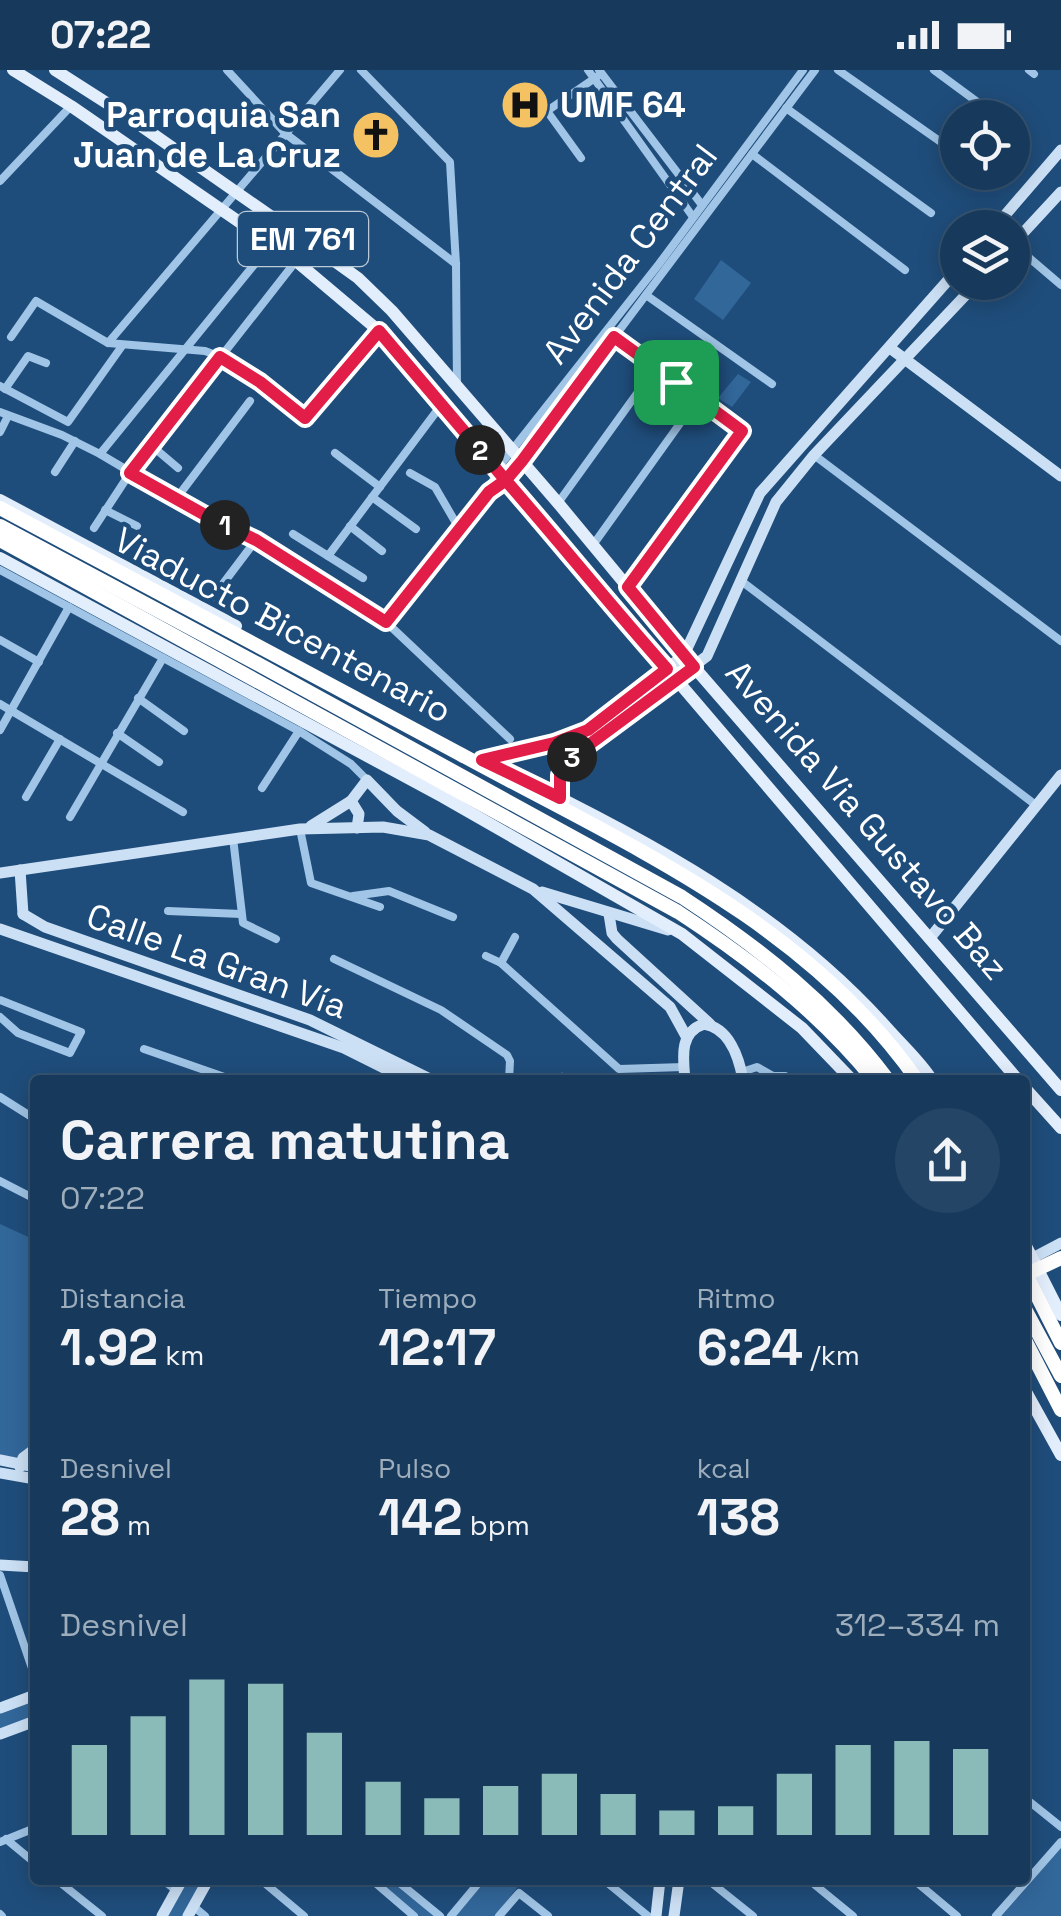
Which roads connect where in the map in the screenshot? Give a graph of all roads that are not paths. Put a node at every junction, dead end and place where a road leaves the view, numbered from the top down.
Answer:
1 (12, 70) edge
2 (55, 70) edge
3 (227, 70) edge
4 (340, 70) edge
5 (361, 70) edge
6 (588, 70) edge
7 (803, 70) edge
8 (815, 70) edge
9 (838, 70) edge
10 (934, 70) edge
11 (598, 74) edge
12 (975, 100) edge
13 (71, 106) junction
14 (786, 108) junction
15 (286, 134) junction
16 (940, 141) edge
17 (1061, 150) edge
18 (752, 154) junction
19 (581, 158) dead end
20 (0, 162) edge
21 (10, 171) junction
22 (0, 181) edge
23 (236, 192) junction
24 (1061, 192) edge
25 (701, 204) junction
26 (221, 210) junction
27 (1009, 210) edge
28 (930, 212) dead end
29 (708, 213) junction
30 (692, 217) junction
31 (698, 226) junction
32 (1030, 226) edge
33 (272, 244) junction
34 (1030, 258) edge
35 (296, 261) junction
36 (456, 264) junction
37 (904, 270) dead end
38 (1061, 284) edge
39 (940, 291) edge
40 (646, 295) junction
41 (961, 300) edge
42 (379, 331) junction
43 (12, 336) dead end
44 (614, 337) junction
45 (108, 343) junction
46 (122, 346) junction
47 (890, 348) junction
48 (186, 350) junction
49 (220, 357) junction
50 (906, 360) junction
51 (46, 363) dead end
52 (772, 384) dead end
53 (457, 386) junction
54 (2, 387) edge
55 (638, 392) dead end
56 (250, 401) dead end
57 (442, 404) junction
58 (4, 414) edge
59 (681, 422) dead end
60 (0, 432) edge
61 (74, 441) junction
62 (152, 446) junction
63 (335, 453) dead end
64 (100, 454) junction
65 (814, 455) junction
66 (517, 456) junction
67 (178, 468) dead end
68 (55, 472) dead end
69 (130, 473) junction
70 (410, 473) dead end
71 (501, 475) junction
72 (1061, 476) edge
73 (380, 487) junction
74 (489, 492) junction
75 (372, 497) junction
76 (176, 499) junction
77 (0, 500) edge
78 (558, 503) junction
79 (0, 508) edge
80 (105, 510) junction
81 (0, 526) edge
82 (138, 526) dead end
83 (350, 526) junction
84 (94, 528) dead end
85 (416, 529) dead end
86 (460, 530) junction
87 (293, 534) dead end
88 (0, 540) edge
89 (256, 540) junction
90 (592, 546) junction
91 (382, 550) dead end
92 (328, 556) junction
93 (0, 558) edge
94 (0, 570) edge
95 (364, 578) dead end
96 (740, 580) junction
97 (628, 587) junction
98 (213, 597) dead end
99 (70, 607) junction
100 (386, 622) junction
101 (0, 640) edge
102 (1061, 641) edge
103 (684, 655) junction
104 (163, 658) junction
105 (39, 662) junction
106 (694, 667) junction
107 (672, 674) junction
108 (138, 698) junction
109 (0, 704) edge
110 (12, 710) junction
111 (0, 730) edge
112 (184, 731) dead end
113 (300, 731) junction
114 (117, 733) junction
115 (60, 739) junction
116 (510, 739) dead end
117 (482, 760) junction
118 (159, 762) dead end
119 (99, 763) junction
120 (1061, 775) edge
121 (368, 780) junction
122 (262, 788) dead end
123 (26, 797) dead end
124 (560, 798) junction
125 (351, 801) junction
126 (1037, 806) junction
127 (184, 812) dead end
128 (70, 817) dead end
129 (358, 828) junction
130 (300, 830) junction
131 (429, 835) junction
132 (233, 838) junction
133 (20, 870) junction
134 (0, 873) edge
135 (533, 889) junction
136 (353, 896) junction
137 (380, 907) dead end
138 (168, 911) dead end
139 (24, 914) junction
140 (241, 914) junction
141 (609, 914) junction
142 (453, 917) dead end
143 (3, 930) edge
144 (682, 934) junction
145 (516, 937) dead end
146 (930, 938) junction
147 (276, 939) dead end
148 (486, 956) dead end
149 (334, 959) dead end
150 (501, 963) junction
151 (0, 1000) edge
152 (0, 1017) edge
153 (710, 1024) junction
154 (686, 1036) junction
155 (144, 1049) dead end
156 (1033, 1058) junction
157 (619, 1069) junction
158 (685, 1073) edge
159 (219, 1075) edge
160 (398, 1075) edge
161 (422, 1075) edge
162 (509, 1075) edge
163 (616, 1075) edge
164 (742, 1075) edge
165 (744, 1075) edge
166 (770, 1075) edge
167 (847, 1075) edge
168 (870, 1075) edge
169 (884, 1075) edge
170 (913, 1075) edge
171 (928, 1075) edge
172 (1013, 1075) edge
173 (1022, 1075) edge
174 (1061, 1090) edge
175 (1030, 1094) edge
176 (0, 1097) edge
177 (1030, 1109) edge
178 (30, 1116) edge
179 (1056, 1122) edge
180 (0, 1181) edge
181 (30, 1196) edge
182 (1030, 1254) edge
183 (1058, 1256) edge
184 (1030, 1261) edge
185 (1030, 1270) edge
186 (1030, 1280) edge
187 (1030, 1283) edge
188 (1061, 1316) edge
189 (1030, 1318) edge
190 (1061, 1343) edge
191 (1030, 1350) edge
192 (1061, 1376) edge
193 (1030, 1399) edge
194 (1061, 1410) edge
195 (30, 1450) edge
196 (1061, 1455) edge
197 (0, 1460) edge
198 (30, 1467) edge
199 (20, 1470) junction
200 (0, 1472) edge
201 (30, 1476) edge
202 (0, 1566) edge
203 (30, 1567) edge
204 (0, 1575) edge
205 (30, 1662) edge
206 (30, 1697) edge
207 (0, 1708) edge
208 (30, 1723) edge
209 (0, 1734) edge
210 (1030, 1802) edge
211 (1061, 1827) edge
212 (30, 1830) edge
213 (3, 1840) edge
214 (1061, 1842) edge
215 (30, 1859) edge
216 (1030, 1874) edge
217 (63, 1885) edge
218 (179, 1885) edge
219 (205, 1885) edge
220 (266, 1885) edge
221 (378, 1885) edge
222 (402, 1885) edge
223 (476, 1885) edge
224 (611, 1885) edge
225 (659, 1885) edge
226 (678, 1885) edge
227 (714, 1885) edge
228 (816, 1885) edge
229 (920, 1885) edge
230 (1020, 1885) edge
231 (191, 1911) edge
232 (102, 1916) edge
233 (162, 1916) edge
234 (205, 1916) edge
235 (304, 1916) edge
236 (414, 1916) edge
237 (440, 1916) edge
238 (451, 1916) edge
239 (499, 1916) edge
240 (548, 1916) edge
241 (652, 1916) edge
242 (674, 1916) edge
243 (753, 1916) edge
244 (852, 1916) edge
245 (957, 1916) edge
246 (996, 1916) edge

1 - 13 main road, Avenida Via Gustavo Baz / EM 761
2 - 23 main road, Avenida Via Gustavo Baz / EM 761
3 - 15 street
4 - 15 street
5 - 36 street
6 - 11 street
7 - 25 street, Avenida Central
8 - 14 street, Avenida Central
9 - 16 street
10 - 12 street
11 - 19 street
11 - 25 street
11 - 30 street
13 - 21 street
13 - 26 main road, Avenida Via Gustavo Baz / EM 761
14 - 18 street, Avenida Central
14 - 28 street
15 - 23 street
15 - 36 street
17 - 27 street
18 - 29 street, Avenida Central
18 - 37 street
20 - 21 street
21 - 22 street
23 - 26 street
23 - 53 main road, Avenida Via Gustavo Baz / EM 761
24 - 32 street
25 - 29 street
25 - 30 street, Avenida Central
26 - 33 main road, Avenida Via Gustavo Baz / EM 761
26 - 45 street
29 - 31 street, Avenida Central
30 - 31 street
30 - 66 street, Avenida Central
31 - 40 street, Avenida Central
33 - 35 main road, Avenida Via Gustavo Baz / EM 761
33 - 48 street
34 - 38 street
35 - 42 main road, Avenida Via Gustavo Baz / EM 761
35 - 49 street
36 - 53 street
39 - 47 street
40 - 44 street, Avenida Central
40 - 52 street
41 - 50 street
42 - 49 street
42 - 57 main road, Avenida Via Gustavo Baz / EM 761
43 - 45 street
44 - 66 street, Avenida Central
44 - 97 street
45 - 46 street
46 - 48 street
46 - 54 street
47 - 50 street
47 - 103 street
48 - 49 street
48 - 64 street
49 - 62 street
50 - 65 street
50 - 72 street
51 - 54 street
53 - 66 main road, Avenida Via Gustavo Baz / EM 761
55 - 78 street
56 - 76 street
57 - 71 main road, Avenida Via Gustavo Baz / EM 761
57 - 73 street
58 - 60 street
58 - 61 street
59 - 90 street
61 - 64 street
61 - 68 street
62 - 67 street
62 - 69 street
63 - 73 street
64 - 69 street
65 - 96 street
65 - 102 street
66 - 71 street, Avenida Central
66 - 71 street, Avenida Central
66 - 78 main road, Avenida Via Gustavo Baz
69 - 76 street
69 - 80 street
70 - 86 street
71 - 74 street
71 - 74 street
71 - 107 main road, Avenida Via Gustavo Baz
73 - 75 street
74 - 86 street
75 - 83 street
75 - 85 street
76 - 89 street
77 - 117 main road
78 - 90 main road, Avenida Via Gustavo Baz
79 - 170 highway, Viaducto Bicentenario
80 - 82 street
80 - 84 street
81 - 169 highway
83 - 91 street
83 - 92 street
86 - 100 street
87 - 92 street
88 - 168 highway
89 - 98 street
89 - 100 street
90 - 97 main road, Avenida Via Gustavo Baz
92 - 95 street
93 - 144 main road
94 - 99 street
96 - 106 street
96 - 126 street
97 - 103 main road, Avenida Via Gustavo Baz
99 - 104 street
99 - 105 street
100 - 116 street
101 - 105 street
103 - 106 main road, Avenida Via Gustavo Baz
103 - 107 street
104 - 108 street
104 - 113 street
105 - 110 street
106 - 107 street
106 - 146 main road, Avenida Via Gustavo Baz
107 - 117 street
107 - 124 street
107 - 172 main road, Avenida Via Gustavo Baz
108 - 112 street
108 - 114 street
109 - 110 street
110 - 111 street
110 - 115 street
113 - 121 street
113 - 122 street
114 - 118 street
114 - 119 street
115 - 119 street
115 - 123 street
117 - 124 main road
119 - 127 street
119 - 128 street
120 - 126 street
121 - 125 street
121 - 131 street
124 - 171 main road
125 - 129 street
125 - 130 street
126 - 146 street
129 - 130 street
129 - 131 street
130 - 132 street
130 - 136 street
131 - 135 street
132 - 133 street
132 - 140 street
133 - 134 street
133 - 139 street
135 - 141 street
135 - 154 street
136 - 137 street
136 - 142 street
138 - 140 street
139 - 143 street
139 - 161 street, Calle La Gran Vía
140 - 147 street
141 - 144 street
141 - 153 street
143 - 160 street, Calle La Gran Vía
144 - 167 main road
145 - 150 street
146 - 156 main road, Avenida Via Gustavo Baz
148 - 150 street
149 - 162 street
150 - 157 street
151 - 152 street
153 - 154 street
153 - 164 street
154 - 158 street
155 - 159 street
156 - 173 main road
156 - 174 main road, Avenida Via Gustavo Baz
157 - 158 street
157 - 163 street
165 - 166 street
175 - 179 main road, Avenida Via Gustavo Baz
176 - 178 street
177 - 179 main road
180 - 181 street
182 - 188 main road
183 - 184 street
183 - 185 highway
183 - 186 street
187 - 190 highway
189 - 192 highway
191 - 194 highway
193 - 196 main road
195 - 199 street
197 - 199 street
198 - 199 street
199 - 200 street
199 - 201 street
202 - 203 street
204 - 205 street
206 - 207 street
208 - 209 street
210 - 211 street
212 - 213 street
213 - 215 street
214 - 216 street
217 - 232 street
218 - 233 street
219 - 231 street
220 - 235 street
221 - 236 street
222 - 237 street
223 - 238 street
224 - 241 street
225 - 241 street
226 - 242 street
227 - 243 street
228 - 244 street
229 - 245 street
230 - 246 street
231 - 234 street
239 - 240 street

